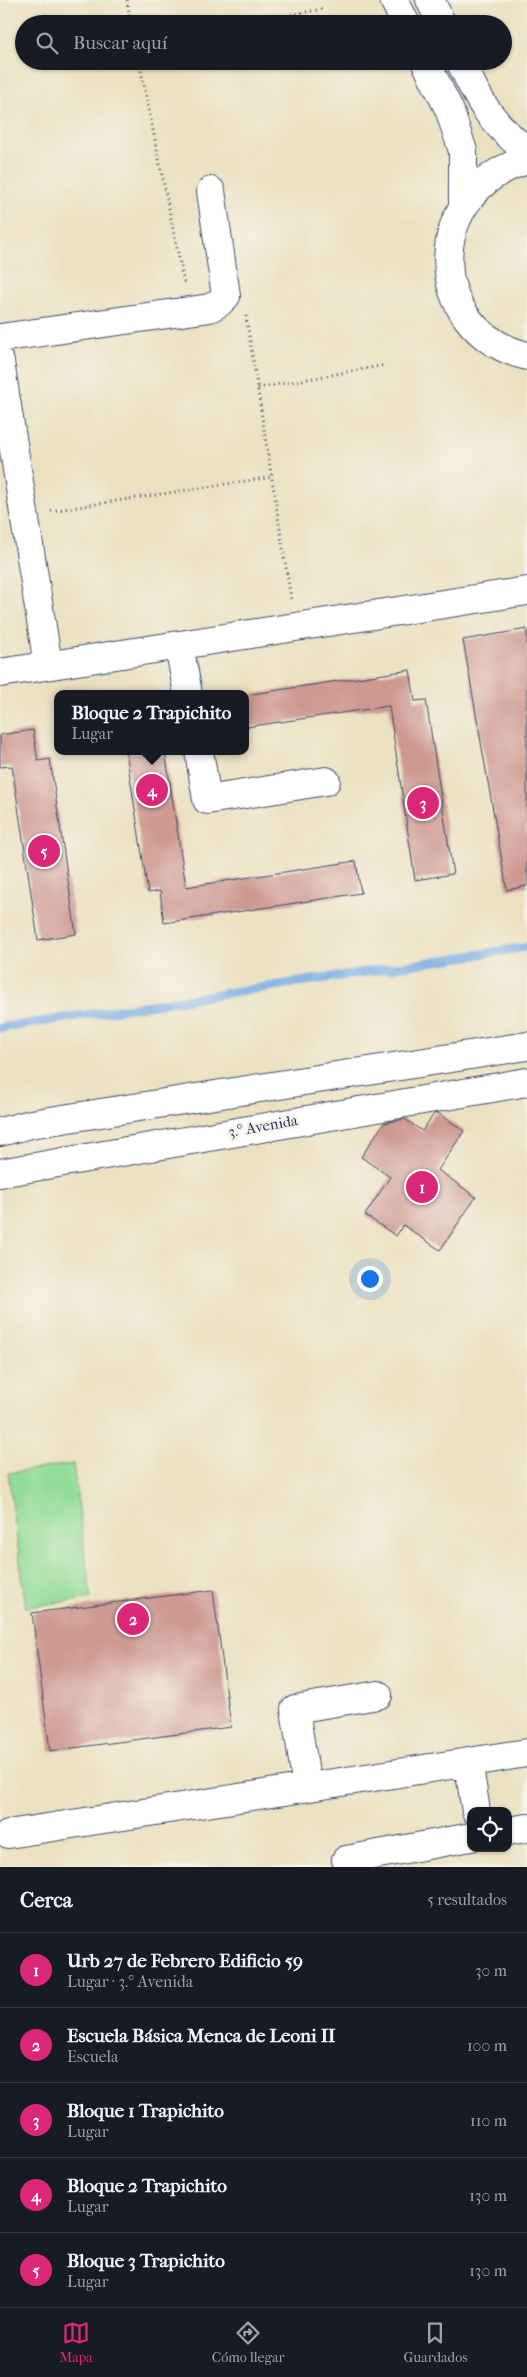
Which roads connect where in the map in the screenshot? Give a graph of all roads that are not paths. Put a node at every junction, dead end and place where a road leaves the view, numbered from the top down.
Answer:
1 (394, 0) edge
2 (430, 0) edge
3 (402, 15) edge
4 (438, 15) edge
5 (430, 70) edge
6 (464, 70) edge
7 (527, 152) edge
8 (527, 160) edge
9 (210, 191) dead end
10 (463, 205) junction
11 (0, 338) edge
12 (523, 360) edge
13 (0, 362) edge
14 (527, 591) edge
15 (179, 644) junction
16 (48, 665) junction
17 (0, 673) edge
18 (187, 690) edge
19 (199, 755) edge
20 (326, 781) dead end
21 (527, 1046) edge
22 (527, 1082) edge
23 (0, 1132) edge
24 (0, 1173) edge
25 (378, 1695) dead end
26 (527, 1753) edge
27 (468, 1761) junction
28 (307, 1787) junction
29 (475, 1807) edge
30 (527, 1828) edge
31 (512, 1830) edge
32 (8, 1834) dead end
33 (467, 1838) edge
34 (346, 1860) dead end

1 - 3 street
2 - 4 street
5 - 10 street
6 - 7 street
8 - 10 street
9 - 11 street
10 - 12 street
13 - 16 street
14 - 15 street
15 - 16 street
15 - 18 street
16 - 17 street
19 - 20 street
21 - 23 street
22 - 24 street, 3.° Avenida
25 - 28 street
26 - 27 street
27 - 28 street
27 - 29 street
28 - 32 street
30 - 31 street
33 - 34 street

